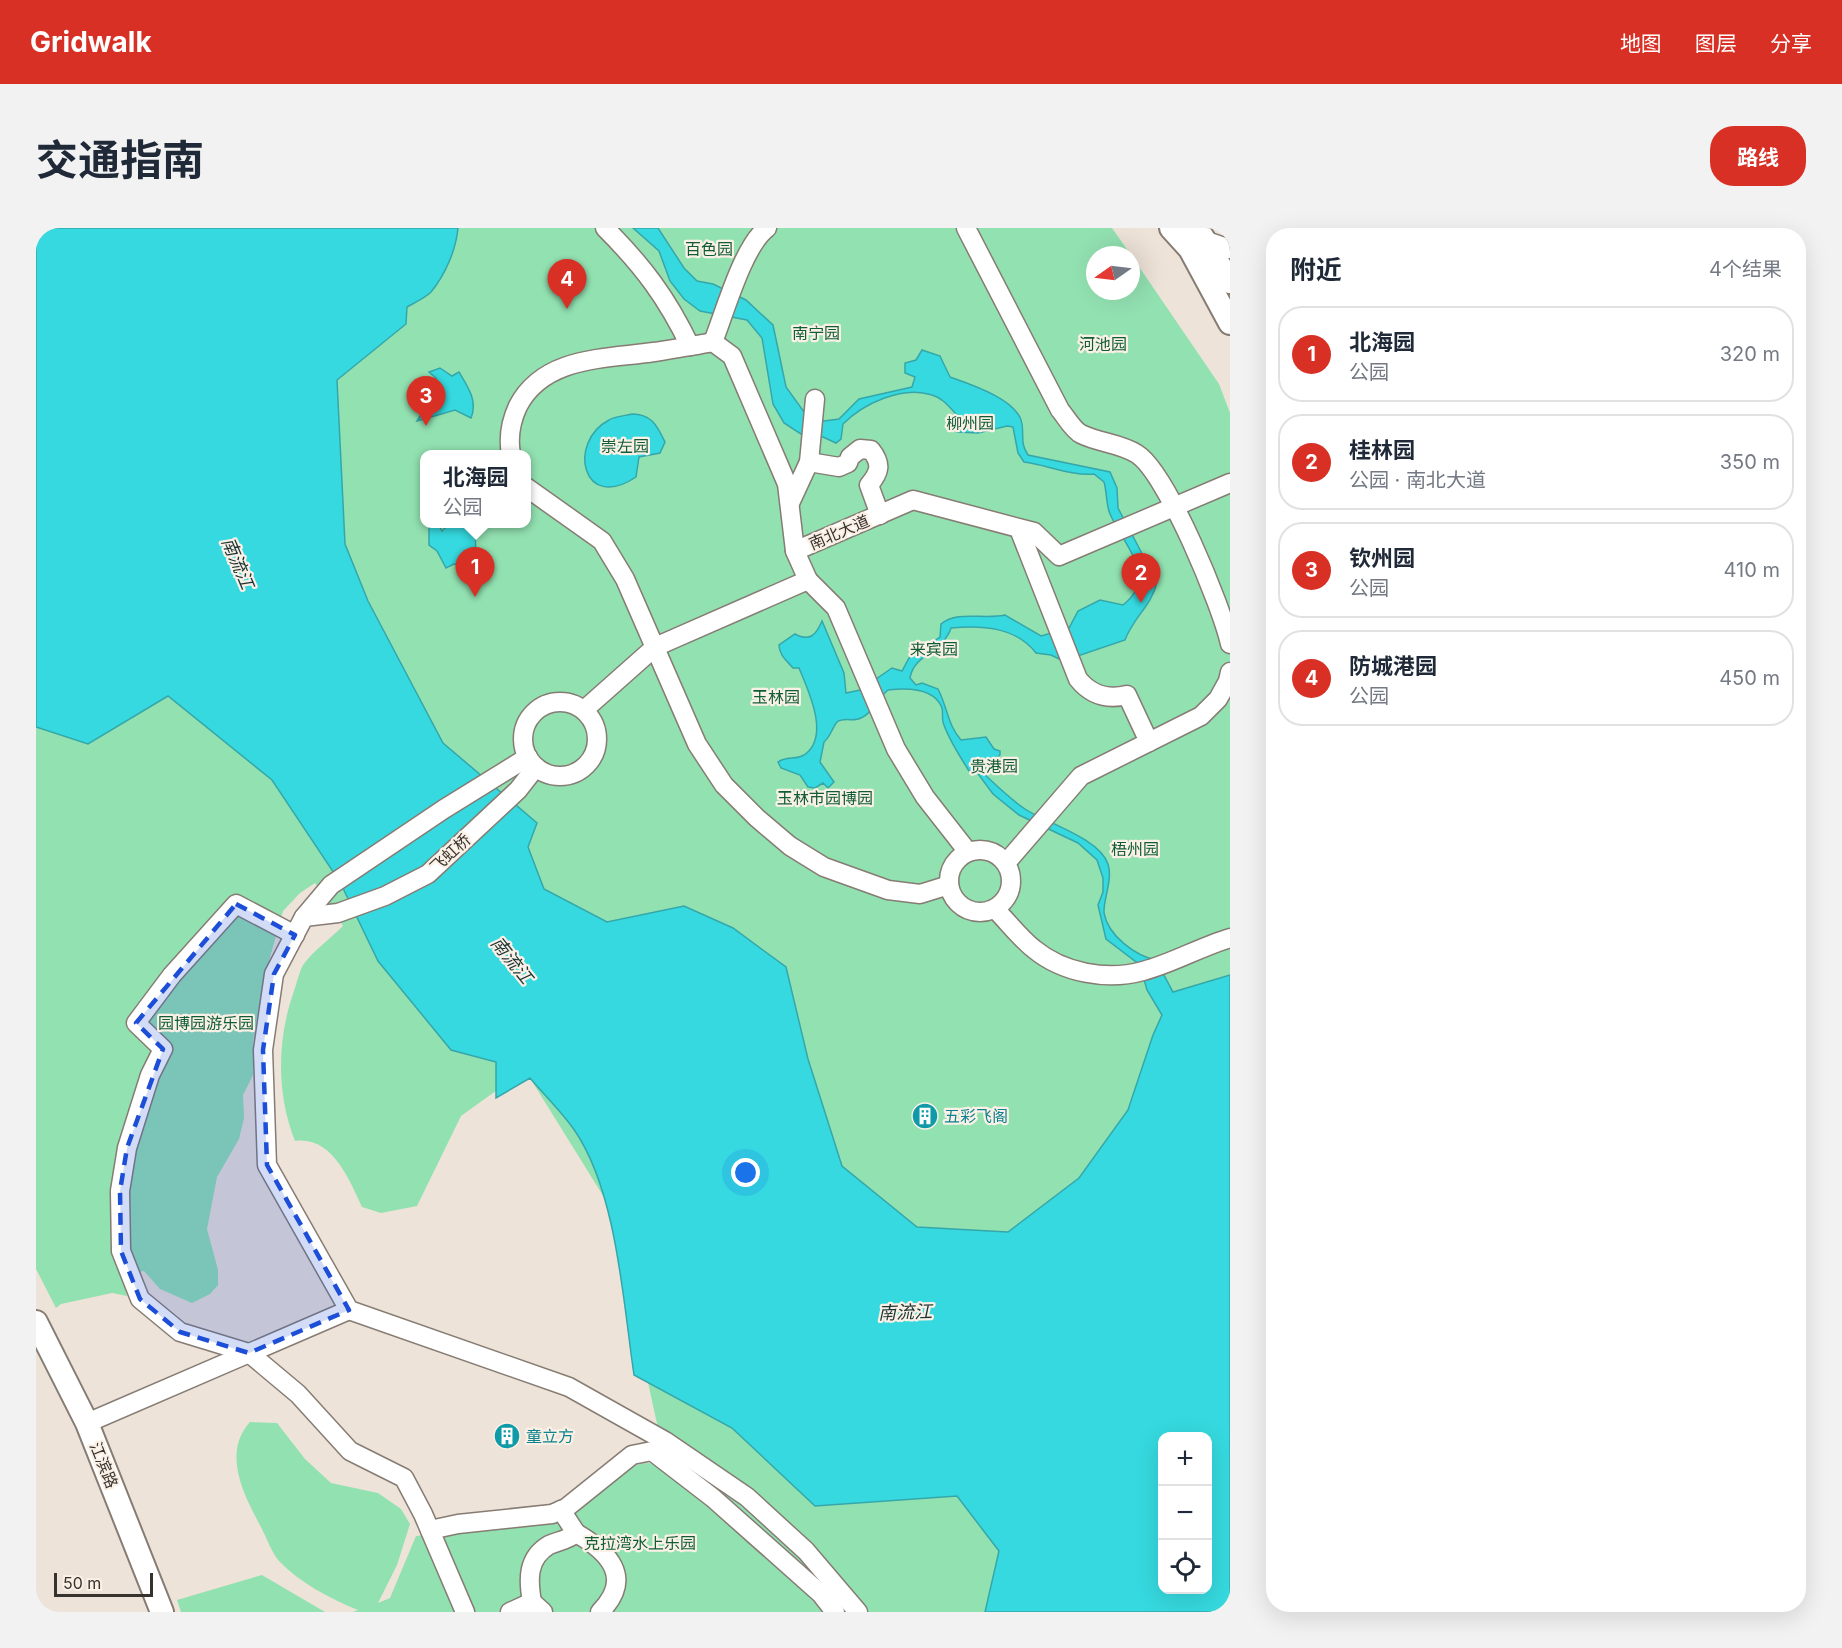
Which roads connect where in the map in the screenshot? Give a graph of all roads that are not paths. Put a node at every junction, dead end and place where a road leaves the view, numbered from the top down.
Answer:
1 (605, 228) edge
2 (767, 228) edge
3 (966, 228) edge
4 (1171, 228) edge
5 (1202, 234) edge
6 (1230, 249) edge
7 (1230, 282) edge
8 (1230, 323) edge
9 (713, 342) junction
10 (690, 346) junction
11 (814, 408) dead end
12 (512, 450) edge
13 (809, 462) junction
14 (1230, 483) edge
15 (531, 491) edge
16 (790, 504) junction
17 (1176, 507) junction
18 (880, 514) junction
19 (1019, 528) junction
20 (795, 551) junction
21 (808, 580) junction
22 (1230, 644) edge
23 (655, 647) junction
24 (1230, 672) edge
25 (584, 710) junction
26 (1149, 742) junction
27 (532, 762) junction
28 (968, 852) junction
29 (1006, 863) junction
30 (949, 885) junction
31 (995, 909) junction
32 (304, 917) junction
33 (295, 935) junction
34 (1230, 938) edge
35 (349, 1310) junction
36 (36, 1322) edge
37 (36, 1353) edge
38 (249, 1353) junction
39 (87, 1423) junction
40 (561, 1510) junction
41 (430, 1530) junction
42 (576, 1533) junction
43 (538, 1607) edge
44 (148, 1612) edge
45 (162, 1612) edge
46 (465, 1612) edge
47 (510, 1612) edge
48 (600, 1612) edge
49 (835, 1612) edge
50 (858, 1612) edge

1 - 10 street
2 - 9 street
3 - 17 street
4 - 5 street
4 - 8 main road
5 - 6 street
5 - 7 main road
9 - 10 street
9 - 16 street
10 - 12 street
11 - 13 street
13 - 16 street
13 - 18 street
14 - 17 street
15 - 23 street
16 - 20 street
17 - 19 street, 南北大道
17 - 22 street
18 - 19 street, 南北大道
18 - 20 street, 南北大道
19 - 26 street
20 - 21 street, 南北大道
21 - 23 street
21 - 28 street
23 - 25 street
23 - 30 street
24 - 26 street
25 - 27 street
25 - 27 street
26 - 29 street
27 - 32 street
27 - 32 street, 飞虹桥
28 - 29 street
28 - 30 street
29 - 31 street
30 - 31 street
31 - 34 street
32 - 33 street
33 - 35 street
33 - 38 street
35 - 38 street
35 - 50 street
36 - 39 main road, 江滨路
37 - 44 main road, 江滨路
38 - 39 street
38 - 41 street
39 - 45 main road, 江滨路
40 - 41 street
40 - 42 street
40 - 49 street
41 - 46 street
42 - 43 street
42 - 48 street
43 - 47 street

